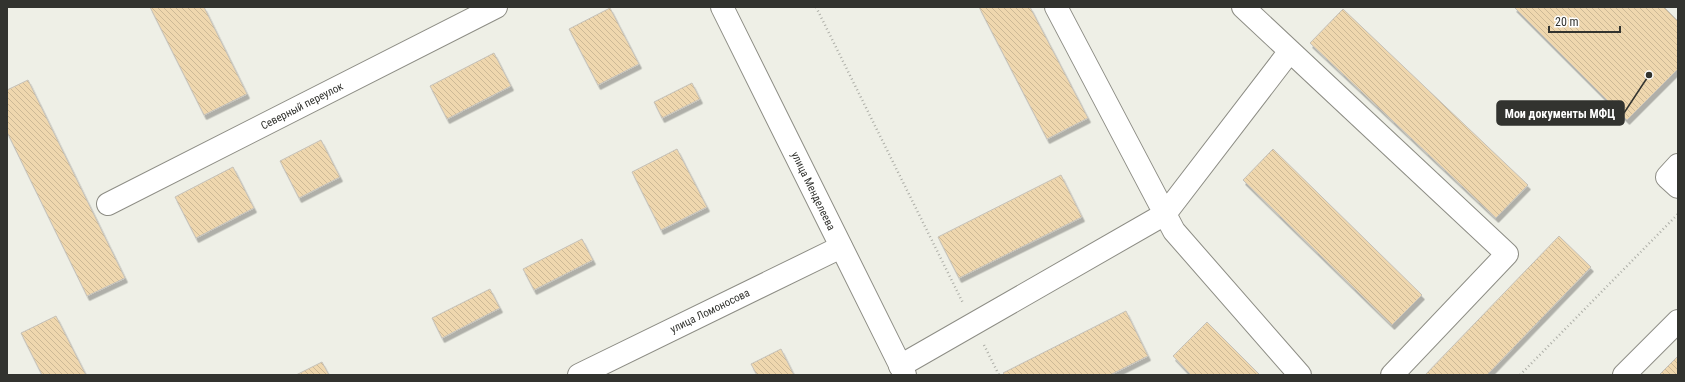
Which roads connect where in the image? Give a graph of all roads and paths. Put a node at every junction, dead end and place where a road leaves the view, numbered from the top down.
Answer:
1 (496, 7) edge
2 (722, 7) edge
3 (816, 7) edge
4 (1056, 7) edge
5 (1243, 7) edge
6 (1290, 51) junction
7 (1678, 165) edge
8 (1678, 187) edge
9 (108, 204) dead end
10 (1165, 214) junction
11 (1678, 214) edge
12 (841, 247) junction
13 (1678, 321) edge
14 (973, 323) junction
15 (902, 371) edge
16 (579, 375) edge
17 (999, 375) edge
18 (1300, 375) edge
19 (1392, 375) edge
20 (1520, 375) edge
21 (1624, 375) edge

1 - 9 street, Северный переулок
2 - 12 street, улица Менделеева
3 - 14 path
4 - 10 street
5 - 6 street
6 - 10 street
6 - 19 street
7 - 8 street
10 - 14 street
10 - 18 street
11 - 20 path
12 - 15 street, улица Менделеева
12 - 16 street, улица Ломоносова
13 - 21 street
14 - 15 street
14 - 17 path

